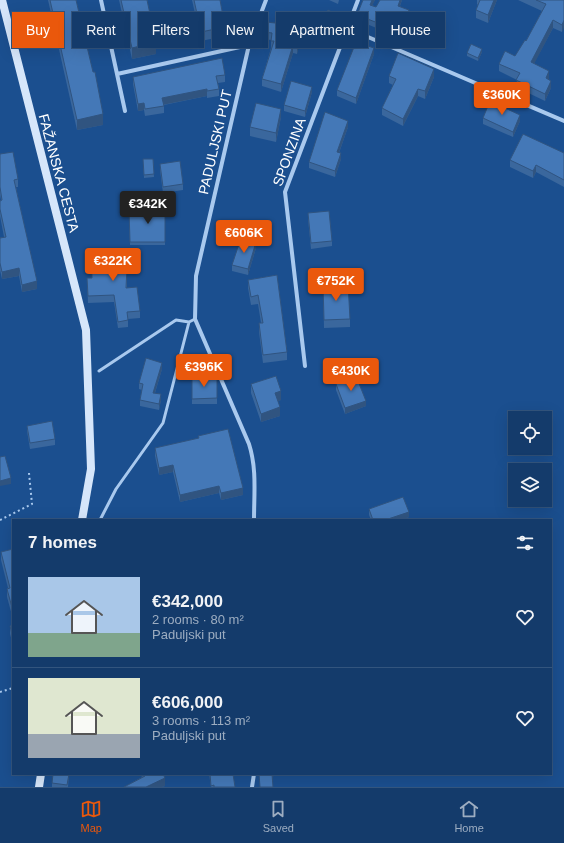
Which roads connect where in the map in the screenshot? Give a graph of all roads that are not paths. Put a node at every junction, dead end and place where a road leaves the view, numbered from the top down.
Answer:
1 (2, 0) edge
2 (101, 0) edge
3 (266, 0) edge
4 (358, 0) edge
5 (261, 12) edge
6 (353, 12) edge
7 (368, 37) edge
8 (235, 48) edge
9 (248, 48) edge
10 (339, 48) edge
11 (117, 74) junction
12 (125, 111) dead end
13 (564, 121) edge
14 (195, 319) junction
15 (189, 322) junction
16 (305, 366) dead end
17 (99, 371) dead end
18 (82, 519) edge
19 (100, 519) edge
20 (254, 519) edge
21 (41, 775) edge
22 (254, 775) edge
23 (39, 787) edge
24 (252, 787) edge

1 - 18 main road, FAŽANSKA CESTA
2 - 11 street
3 - 5 street, PADULJSKI PUT
4 - 6 street, SPONZINA
7 - 13 street
8 - 11 street
9 - 14 street, PADULJSKI PUT
10 - 16 street, SPONZINA
11 - 12 street
14 - 15 lane
14 - 20 street, PADULJSKI PUT
15 - 17 lane
15 - 19 lane
21 - 23 main road
22 - 24 street

